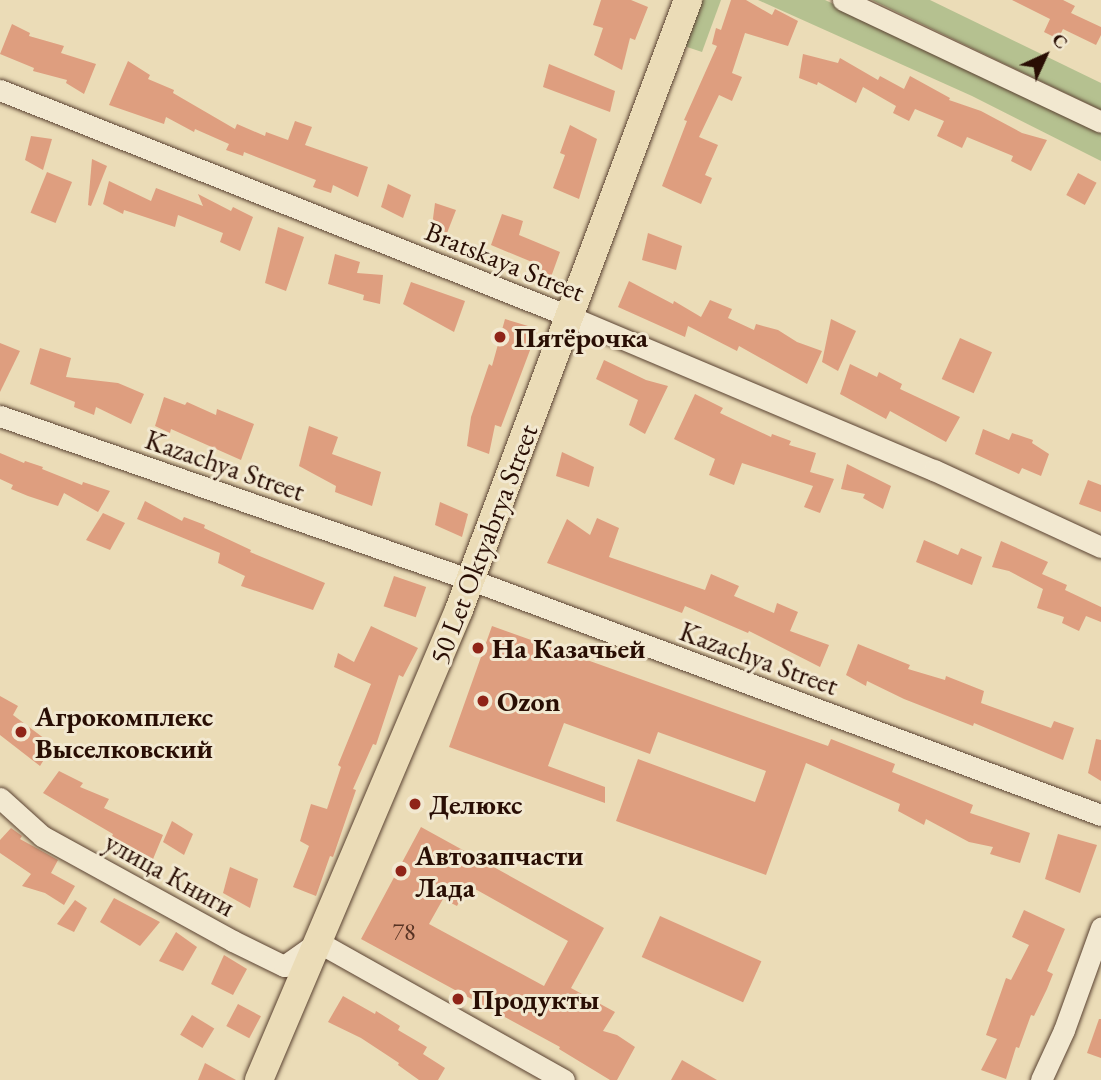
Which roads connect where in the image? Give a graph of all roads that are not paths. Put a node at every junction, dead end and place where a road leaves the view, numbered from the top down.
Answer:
1 (688, 0) edge
2 (843, 0) edge
3 (0, 90) edge
4 (1101, 122) edge
5 (571, 317) junction
6 (0, 416) edge
7 (1101, 547) edge
8 (469, 579) junction
9 (0, 798) edge
10 (1101, 815) edge
11 (1101, 928) edge
12 (318, 942) junction
13 (259, 1080) edge
14 (564, 1080) edge
15 (1041, 1080) edge

1 - 5 main road, 50 Let Oktyabrya Street
2 - 4 street
3 - 5 street, Bratskaya Street
5 - 7 street, Bratskaya Street
5 - 8 main road, 50 Let Oktyabrya Street
6 - 8 street, Kazachya Street
8 - 10 street, Kazachya Street
8 - 12 main road, 50 Let Oktyabrya Street
9 - 12 street, улица Книги
11 - 15 street
12 - 13 main road, 50 Let Oktyabrya Street
12 - 14 street

